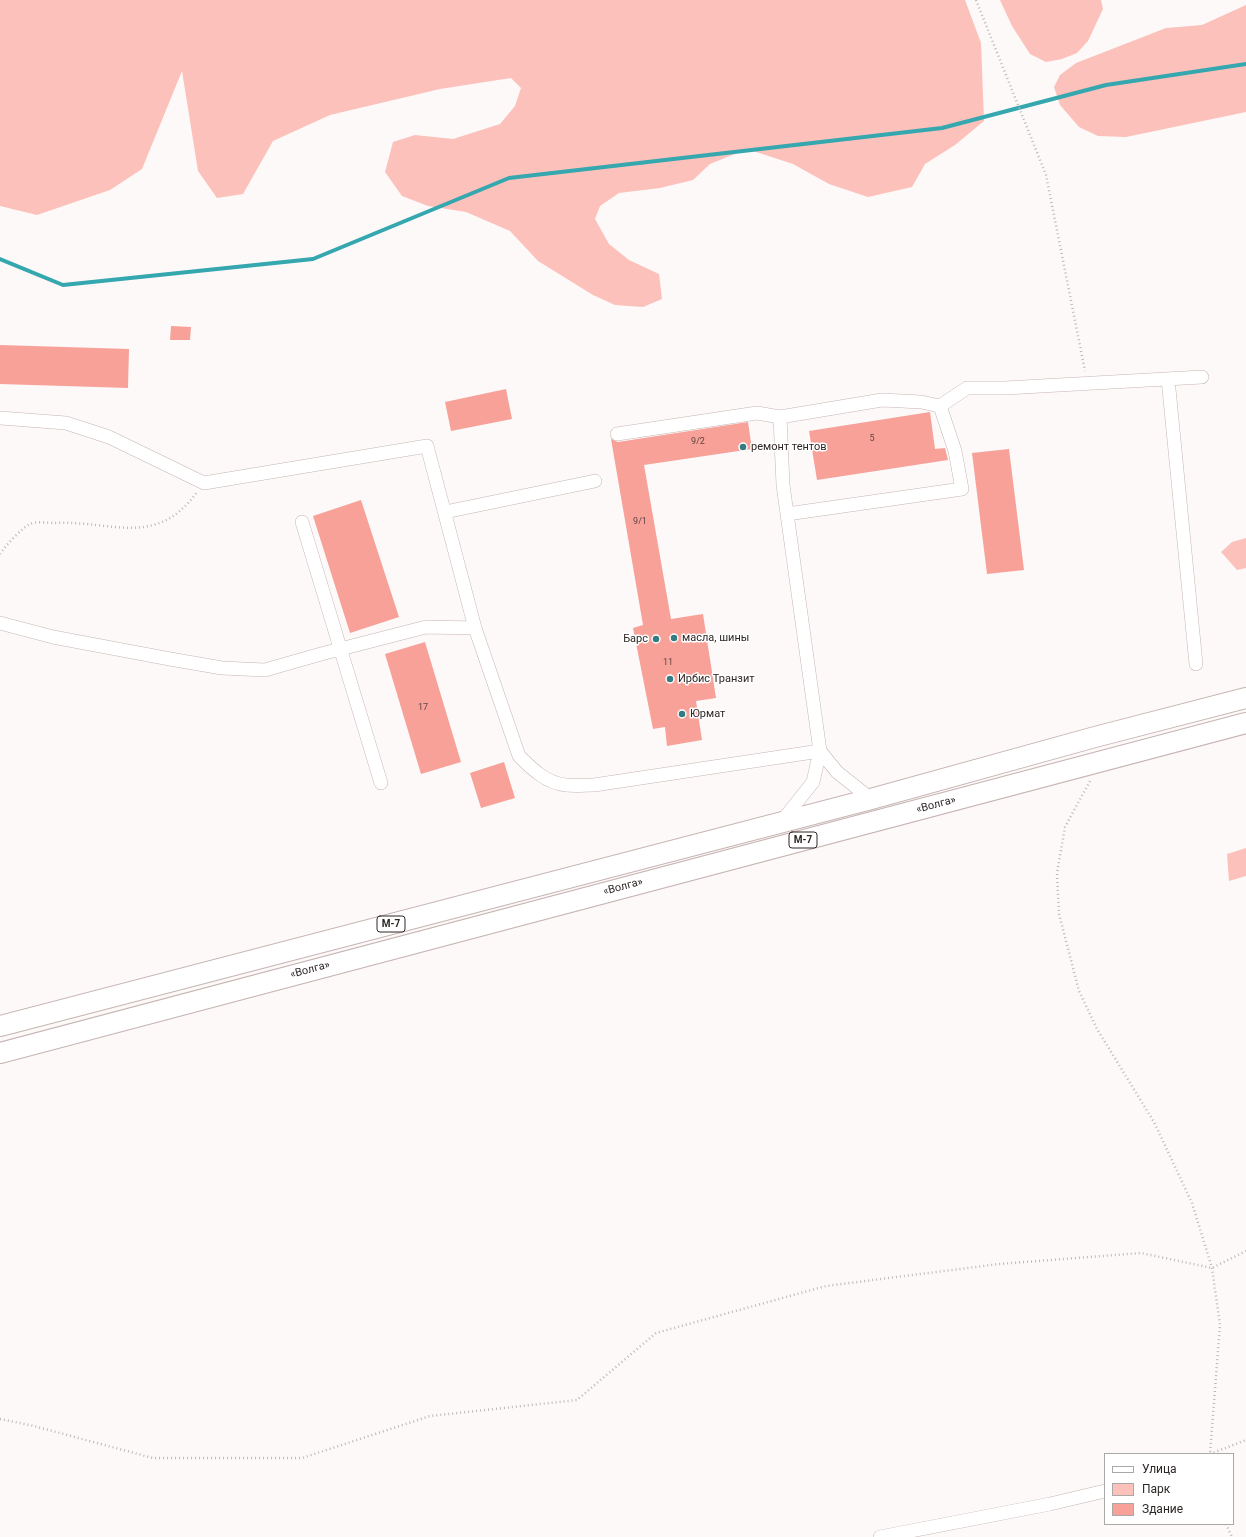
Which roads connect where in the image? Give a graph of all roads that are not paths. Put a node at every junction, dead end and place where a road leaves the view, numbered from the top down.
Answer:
1 (1202, 377) dead end
2 (1168, 379) junction
3 (940, 406) junction
4 (780, 417) junction
5 (0, 418) edge
6 (617, 434) dead end
7 (594, 481) dead end
8 (445, 512) junction
9 (787, 514) junction
10 (302, 522) dead end
11 (0, 623) edge
12 (475, 628) junction
13 (340, 649) junction
14 (1196, 664) dead end
15 (1246, 698) edge
16 (1246, 723) edge
17 (820, 751) junction
18 (381, 783) dead end
19 (871, 799) junction
20 (782, 821) junction
21 (0, 1026) edge
22 (0, 1053) edge
23 (1104, 1491) edge
24 (880, 1537) edge

1 - 2 lane
2 - 3 lane
2 - 14 lane
3 - 4 lane
3 - 9 lane
4 - 6 lane
4 - 9 lane
5 - 8 lane
7 - 8 lane
8 - 12 lane
9 - 17 lane
10 - 13 lane
11 - 13 lane
12 - 13 lane
12 - 17 lane
13 - 18 lane
15 - 19 highway, М-7
16 - 22 highway, «Волга» / М-7
17 - 19 lane
17 - 20 lane
19 - 20 highway, М-7
20 - 21 highway, М-7
23 - 24 lane

